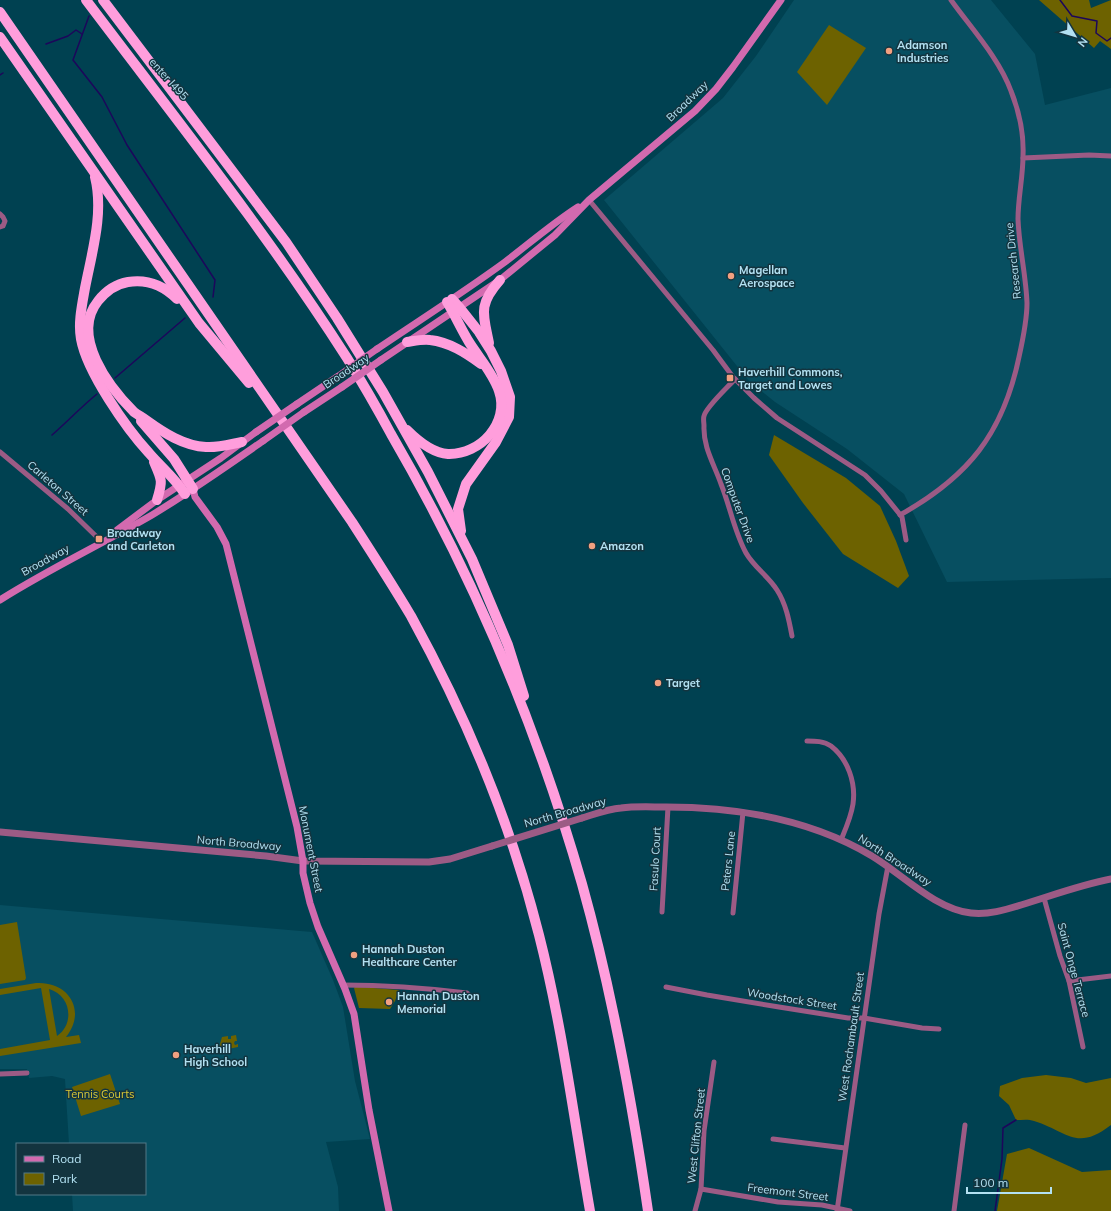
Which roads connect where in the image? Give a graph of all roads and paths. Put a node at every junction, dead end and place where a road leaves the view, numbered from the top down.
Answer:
1 (86, 0) edge
2 (103, 0) edge
3 (781, 0) edge
4 (951, 0) edge
5 (0, 12) edge
6 (110, 32) junction
7 (0, 37) edge
8 (209, 142) junction
9 (1111, 156) edge
10 (1023, 158) junction
11 (93, 170) junction
12 (588, 200) junction
13 (0, 214) edge
14 (0, 228) edge
15 (500, 280) junction
16 (450, 301) junction
17 (457, 310) junction
18 (194, 316) junction
19 (407, 342) junction
20 (491, 351) junction
21 (488, 370) junction
22 (735, 379) junction
23 (135, 412) junction
24 (282, 423) junction
25 (401, 424) junction
26 (242, 442) junction
27 (0, 452) edge
28 (149, 453) junction
29 (188, 489) junction
30 (157, 500) junction
31 (900, 515) junction
32 (906, 540) dead end
33 (463, 541) junction
34 (102, 542) junction
35 (0, 600) edge
36 (792, 636) dead end
37 (535, 741) junction
38 (807, 741) dead end
39 (668, 807) junction
40 (743, 812) junction
41 (0, 832) edge
42 (841, 840) junction
43 (303, 861) junction
44 (888, 866) junction
45 (1111, 879) edge
46 (1044, 898) junction
47 (662, 912) dead end
48 (733, 913) dead end
49 (1111, 976) edge
50 (1069, 981) junction
51 (343, 985) junction
52 (666, 987) dead end
53 (470, 996) dead end
54 (864, 1018) junction
55 (939, 1029) dead end
56 (1083, 1047) dead end
57 (714, 1062) dead end
58 (27, 1073) dead end
59 (0, 1074) edge
60 (965, 1125) dead end
61 (773, 1139) dead end
62 (846, 1148) junction
63 (700, 1189) junction
64 (837, 1210) edge
65 (389, 1211) edge
66 (590, 1211) edge
67 (648, 1211) edge
68 (695, 1211) edge
69 (850, 1211) edge
70 (954, 1211) edge

1 - 6 highway
2 - 8 highway
3 - 12 main road, Broadway
4 - 10 street, Research Drive
5 - 24 highway
6 - 8 highway, enter I495
6 - 37 highway
7 - 11 highway
8 - 25 highway
9 - 10 street
10 - 31 street, Research Drive
11 - 18 highway
11 - 28 highway
12 - 15 main road, Broadway
12 - 16 main road, Broadway
12 - 22 street
13 - 14 street
15 - 17 main road, Broadway
15 - 20 highway
16 - 17 highway
16 - 26 main road, Broadway, bridge
17 - 19 main road, Broadway
17 - 20 highway
17 - 21 highway
18 - 23 highway
18 - 24 highway
19 - 21 highway
19 - 29 main road, Broadway, bridge
20 - 33 highway
21 - 25 highway
22 - 31 street
22 - 36 street, Computer Drive
23 - 26 highway
23 - 29 highway
24 - 66 highway
25 - 33 highway
26 - 29 main road, Broadway
27 - 34 street, Carleton Street
28 - 29 highway
28 - 30 highway
29 - 30 main road, Broadway
29 - 34 main road, Broadway
29 - 43 main road, Monument Street
30 - 34 main road, Broadway
31 - 32 street
33 - 37 highway
34 - 35 main road, Broadway
37 - 67 highway
38 - 42 street
39 - 40 street, North Broadway
39 - 43 street, North Broadway, bridge
39 - 47 street, Fasulo Court
40 - 42 street, North Broadway
40 - 48 street, Peters Lane
41 - 43 street, North Broadway
42 - 44 street, North Broadway
43 - 51 main road, Monument Street
44 - 46 street, North Broadway
44 - 54 street, West Rochambault Street
45 - 46 street, North Broadway
46 - 50 street, Saint Onge Terrace
49 - 50 street
50 - 56 street, Saint Onge Terrace
51 - 53 street
51 - 65 main road, Monument Street
52 - 54 street, Woodstock Street
54 - 55 street, Woodstock Street
54 - 62 street, West Rochambault Street
57 - 63 street, West Clifton Street
58 - 59 street
60 - 70 street
61 - 62 street
62 - 64 street, West Rochambault Street
63 - 64 street, Freemont Street
63 - 68 street, West Clifton Street
64 - 69 street, Freemont Street

